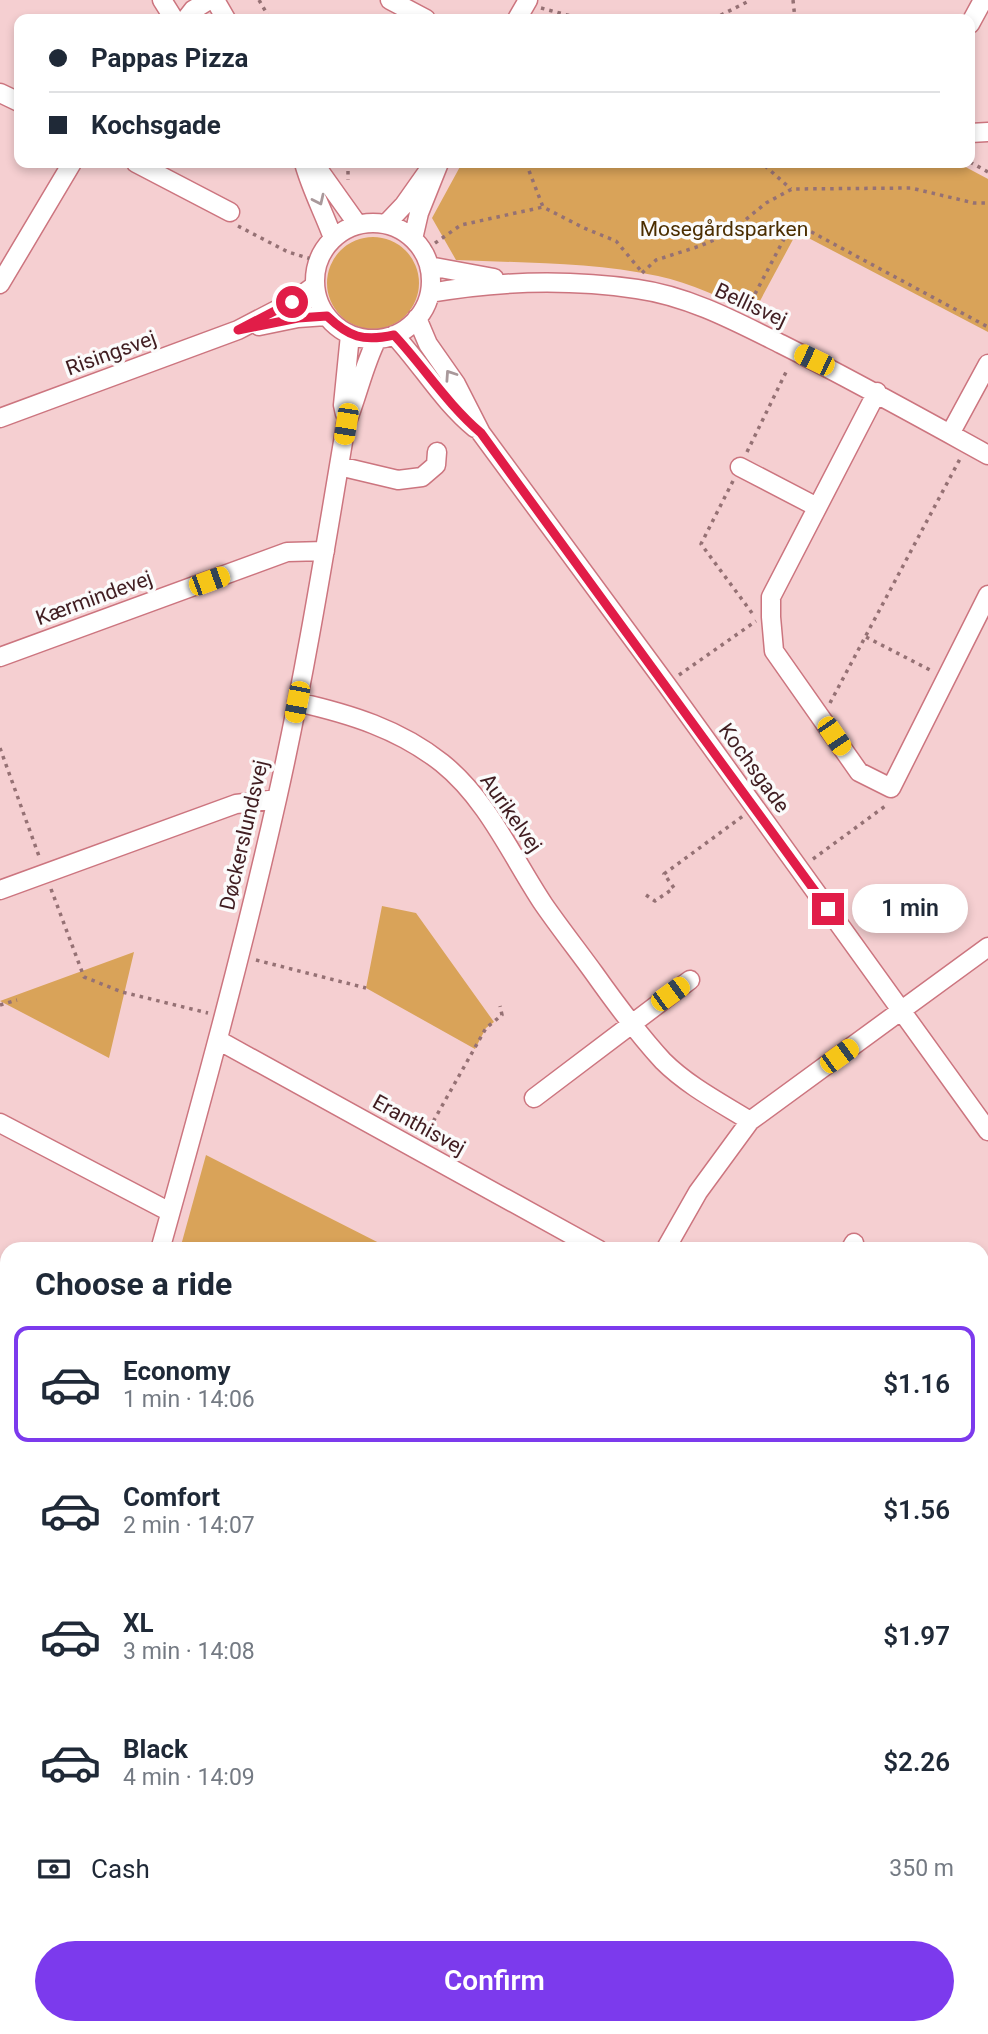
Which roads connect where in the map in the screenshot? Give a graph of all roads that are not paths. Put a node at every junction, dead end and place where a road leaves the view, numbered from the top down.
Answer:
1 (209, 0) edge
2 (390, 0) edge
3 (190, 14) edge
4 (417, 14) edge
5 (69, 168) edge
6 (146, 168) edge
7 (305, 168) edge
8 (316, 168) edge
9 (433, 168) edge
10 (435, 168) edge
11 (230, 212) road end
12 (386, 224) junction
13 (358, 225) junction
14 (333, 238) junction
15 (422, 252) junction
16 (511, 282) junction
17 (0, 284) edge
18 (314, 286) junction
19 (430, 293) junction
20 (327, 316) junction
21 (417, 318) junction
22 (238, 330) junction
23 (350, 335) junction
24 (386, 337) junction
25 (988, 364) edge
26 (877, 392) junction
27 (0, 418) edge
28 (346, 424) junction
29 (481, 433) junction
30 (950, 434) junction
31 (437, 452) dead end
32 (988, 455) edge
33 (339, 466) junction
34 (740, 467) dead end
35 (817, 507) junction
36 (325, 551) junction
37 (988, 595) edge
38 (0, 657) edge
39 (297, 702) junction
40 (277, 799) junction
41 (0, 890) edge
42 (988, 947) edge
43 (690, 980) dead end
44 (901, 1009) junction
45 (630, 1023) junction
46 (218, 1040) junction
47 (534, 1098) dead end
48 (751, 1121) junction
49 (0, 1123) edge
50 (988, 1131) edge
51 (170, 1212) junction
52 (162, 1242) edge
53 (584, 1242) edge
54 (670, 1242) edge

1 - 3 street
2 - 4 street
5 - 17 street
6 - 11 street
7 -> 14 street
8 - 13 street
9 - 12 street
10 - 15 street
12 - 13 street
12 - 15 street
13 - 14 street
14 - 18 street
15 - 16 street, Bellisvej
15 - 19 street
16 - 19 street, Bellisvej
16 - 26 street, Bellisvej
18 - 20 street
18 - 22 street, Risingsvej
19 - 21 street
20 - 22 street, Risingsvej
20 - 23 street
21 - 24 street
29 -> 21 street, Kochsgade
22 - 27 street, Risingsvej
23 - 24 street
23 - 28 street, Døckerslundsvej
24 - 28 street, Døckerslundsvej
24 - 29 street, Kochsgade
25 - 30 street
26 - 30 street, Bellisvej
26 - 35 street
28 - 33 street, Døckerslundsvej
29 - 44 street, Kochsgade
30 - 32 street, Bellisvej
31 - 33 street
33 - 36 street, Døckerslundsvej
34 - 35 street
35 - 37 street
36 - 38 street, Kærmindevej
36 - 39 street, Døckerslundsvej
39 - 40 street, Døckerslundsvej
39 - 45 street, Aurikelvej
40 - 41 street
40 - 46 street, Døckerslundsvej
42 - 44 street
43 - 45 street
44 - 48 street
44 - 50 street, Kochsgade
45 - 47 street
45 - 48 street, Aurikelvej
46 - 51 street, Døckerslundsvej
46 - 53 street, Eranthisvej
48 - 54 street
49 - 51 street
51 - 52 street, Døckerslundsvej

